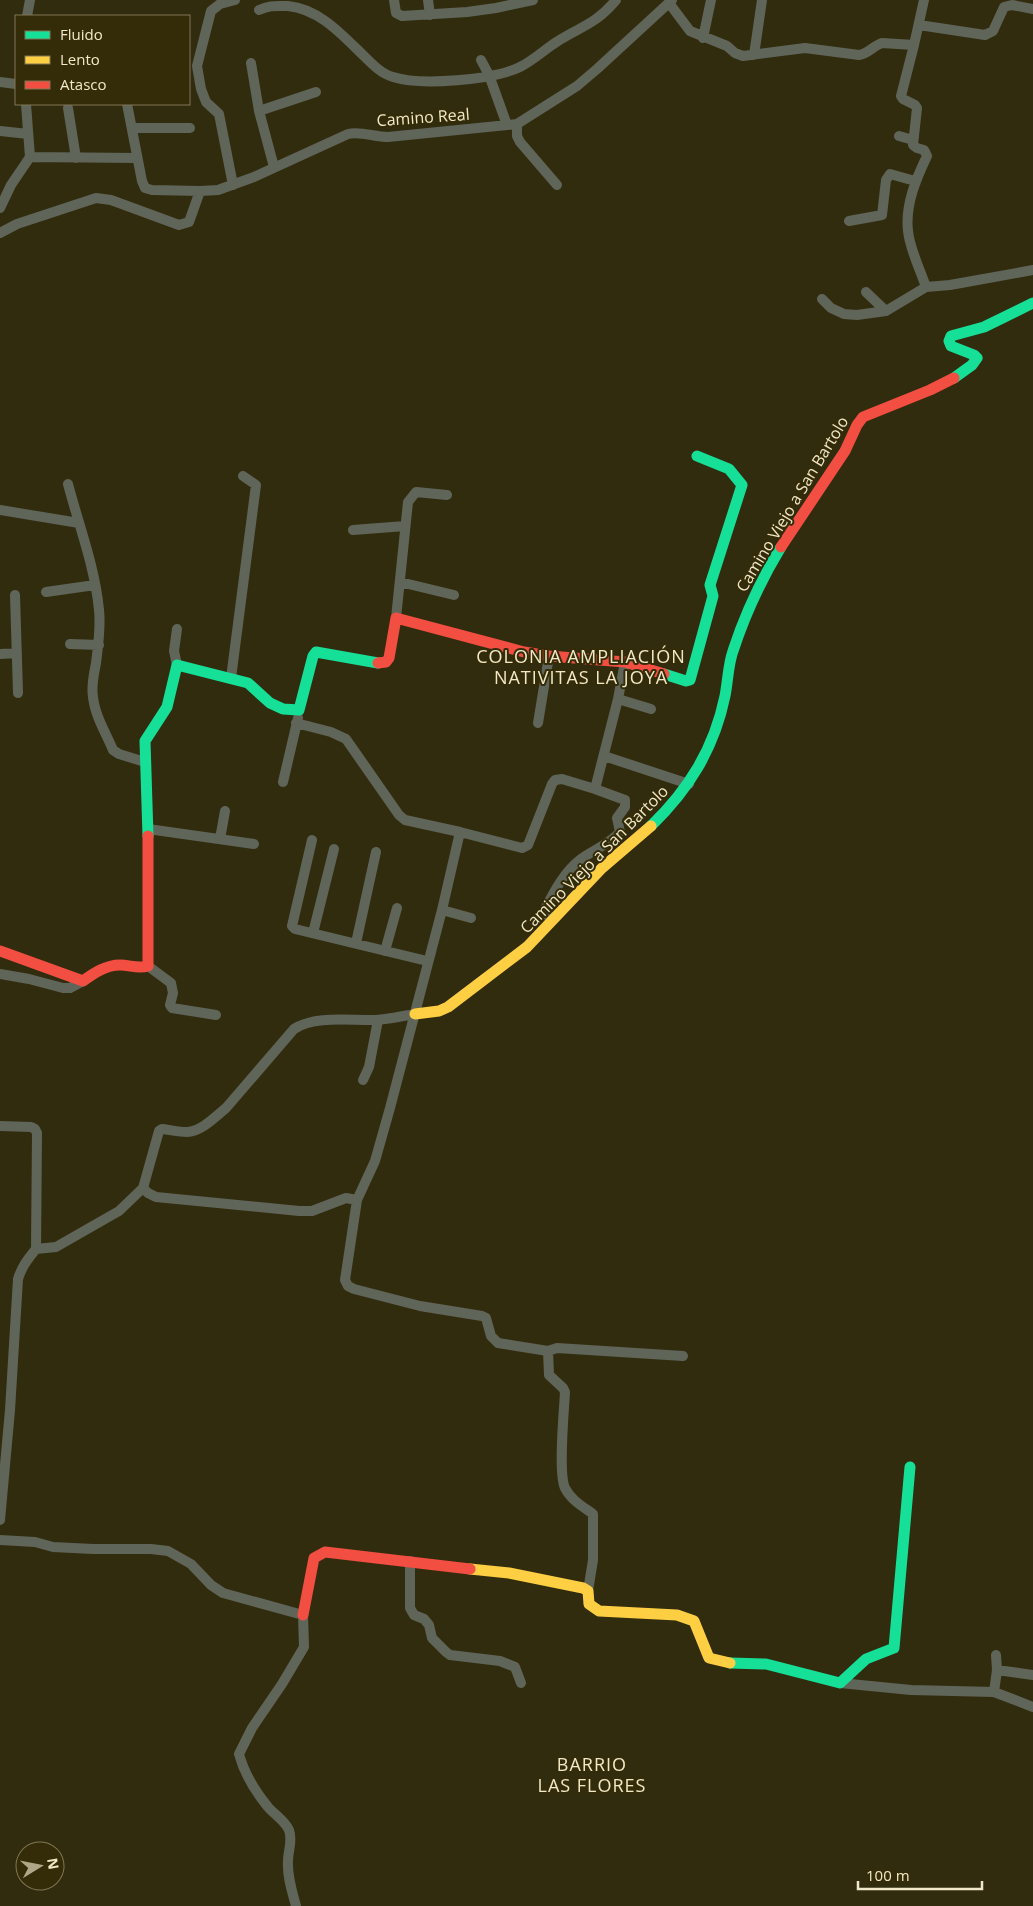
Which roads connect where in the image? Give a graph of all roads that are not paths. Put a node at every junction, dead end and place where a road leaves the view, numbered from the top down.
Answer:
1 (30, 0) edge
2 (235, 0) edge
3 (394, 0) edge
4 (428, 0) edge
5 (533, 0) edge
6 (616, 0) edge
7 (711, 0) edge
8 (762, 0) edge
9 (924, 0) edge
10 (671, 2) edge
11 (1027, 5) edge
12 (259, 10) dead end
13 (27, 15) edge
14 (430, 15) junction
15 (919, 25) junction
16 (704, 38) junction
17 (914, 45) junction
18 (754, 55) junction
19 (481, 60) dead end
20 (251, 63) dead end
21 (489, 75) junction
22 (0, 82) edge
23 (15, 84) edge
24 (316, 92) dead end
25 (26, 105) edge
26 (127, 105) edge
27 (68, 108) dead end
28 (259, 111) junction
29 (512, 124) junction
30 (132, 128) junction
31 (190, 128) dead end
32 (0, 132) edge
33 (28, 134) junction
34 (899, 136) dead end
35 (913, 140) junction
36 (30, 157) junction
37 (76, 158) junction
38 (137, 158) junction
39 (274, 167) junction
40 (915, 182) junction
41 (233, 185) junction
42 (557, 185) dead end
43 (200, 191) junction
44 (0, 208) edge
45 (849, 221) dead end
46 (0, 233) edge
47 (1033, 270) edge
48 (926, 287) junction
49 (866, 292) dead end
50 (822, 299) dead end
51 (1033, 303) edge
52 (886, 311) junction
53 (697, 456) dead end
54 (243, 476) dead end
55 (68, 484) dead end
56 (447, 495) dead end
57 (0, 510) edge
58 (79, 523) junction
59 (405, 526) junction
60 (353, 530) dead end
61 (400, 582) junction
62 (95, 585) junction
63 (46, 592) dead end
64 (15, 595) dead end
65 (454, 595) dead end
66 (396, 618) junction
67 (177, 630) dead end
68 (70, 644) dead end
69 (99, 644) junction
70 (18, 653) junction
71 (0, 654) edge
72 (549, 656) junction
73 (625, 662) junction
74 (177, 665) junction
75 (231, 678) junction
76 (18, 693) dead end
77 (618, 699) junction
78 (651, 709) dead end
79 (300, 710) junction
80 (296, 723) junction
81 (538, 723) dead end
82 (604, 756) junction
83 (145, 762) junction
84 (282, 782) dead end
85 (689, 784) junction
86 (595, 789) junction
87 (225, 810) dead end
88 (148, 829) junction
89 (460, 832) junction
90 (220, 839) junction
91 (312, 840) dead end
92 (254, 844) dead end
93 (334, 849) dead end
94 (376, 852) dead end
95 (397, 908) dead end
96 (442, 910) junction
97 (471, 918) dead end
98 (551, 922) junction
99 (313, 933) junction
100 (356, 943) junction
101 (0, 951) edge
102 (385, 951) junction
103 (427, 961) junction
104 (148, 966) junction
105 (0, 974) edge
106 (83, 981) junction
107 (415, 1014) junction
108 (216, 1015) dead end
109 (378, 1020) junction
110 (363, 1080) dead end
111 (0, 1126) edge
112 (143, 1188) junction
113 (357, 1200) junction
114 (36, 1249) junction
115 (548, 1351) junction
116 (683, 1356) dead end
117 (910, 1467) dead end
118 (0, 1520) edge
119 (0, 1540) edge
120 (410, 1562) junction
121 (588, 1591) junction
122 (302, 1615) junction
123 (996, 1655) dead end
124 (997, 1670) junction
125 (1033, 1675) edge
126 (521, 1683) dead end
127 (840, 1684) junction
128 (994, 1692) junction
129 (1033, 1707) edge
130 (296, 1906) edge

1 - 13 street
2 - 41 street
3 - 14 street
4 - 14 street
5 - 14 street
6 - 21 street
7 - 16 street
8 - 18 street
9 - 15 street
10 - 16 street
10 - 29 street, Camino Real
11 - 15 street
12 - 21 street
15 - 17 street
16 - 18 street
17 - 18 street
17 - 35 street
19 - 21 street
20 - 28 street
21 - 29 street
22 - 23 street
24 - 28 street
25 - 33 street
26 - 30 street
27 - 37 street
28 - 39 street
29 - 39 street, Camino Real
29 - 42 street
30 - 31 street
30 - 38 street
32 - 33 street
33 - 36 street
34 - 35 street
35 - 40 street
36 - 37 street
36 - 44 street
37 - 38 street
38 - 43 street, Camino Real
39 - 41 street, Camino Real
40 - 45 street
40 - 48 street
41 - 43 street, Camino Real
43 - 46 street
47 - 48 street
48 - 52 street
49 - 52 street
50 - 52 street
51 - 85 street, Camino Viejo a San Bartolo
53 - 73 street
54 - 75 street
55 - 58 street
56 - 59 street
57 - 58 street
58 - 62 street
59 - 60 street
59 - 61 street
61 - 65 street
61 - 66 street
62 - 63 street
62 - 69 street
64 - 70 street
66 - 72 street
66 - 79 street
67 - 74 street
68 - 69 street
69 - 83 street
70 - 71 street
70 - 76 street
72 - 73 street
72 - 81 street
73 - 77 street
74 - 75 street
74 - 83 street
75 - 79 street
77 - 78 street
77 - 82 street
79 - 80 street
80 - 84 street
80 - 89 street
82 - 85 street
82 - 86 street
83 - 88 street
85 - 98 street, Camino Viejo a San Bartolo
86 - 89 street
86 - 98 street
87 - 90 street
88 - 90 street
88 - 104 street
89 - 96 street
90 - 92 street
91 - 99 street
93 - 99 street
94 - 100 street
95 - 102 street
96 - 97 street
96 - 103 street
98 - 107 street, Camino Viejo a San Bartolo
99 - 100 street
100 - 102 street
101 - 106 street
102 - 103 street
103 - 107 street
104 - 106 street
104 - 108 street
105 - 106 street
107 - 109 street, Camino Viejo a San Bartolo
107 - 113 street
109 - 110 street
109 - 112 street, Camino Viejo a San Bartolo
111 - 114 street
112 - 113 street
112 - 114 street
113 - 115 street
114 - 118 street
115 - 116 street
115 - 121 street
117 - 127 street
119 - 122 street
120 - 121 street
120 - 122 street
120 - 126 street
121 - 127 street
122 - 130 street
123 - 124 street
124 - 125 street
124 - 128 street
127 - 128 street
128 - 129 street

